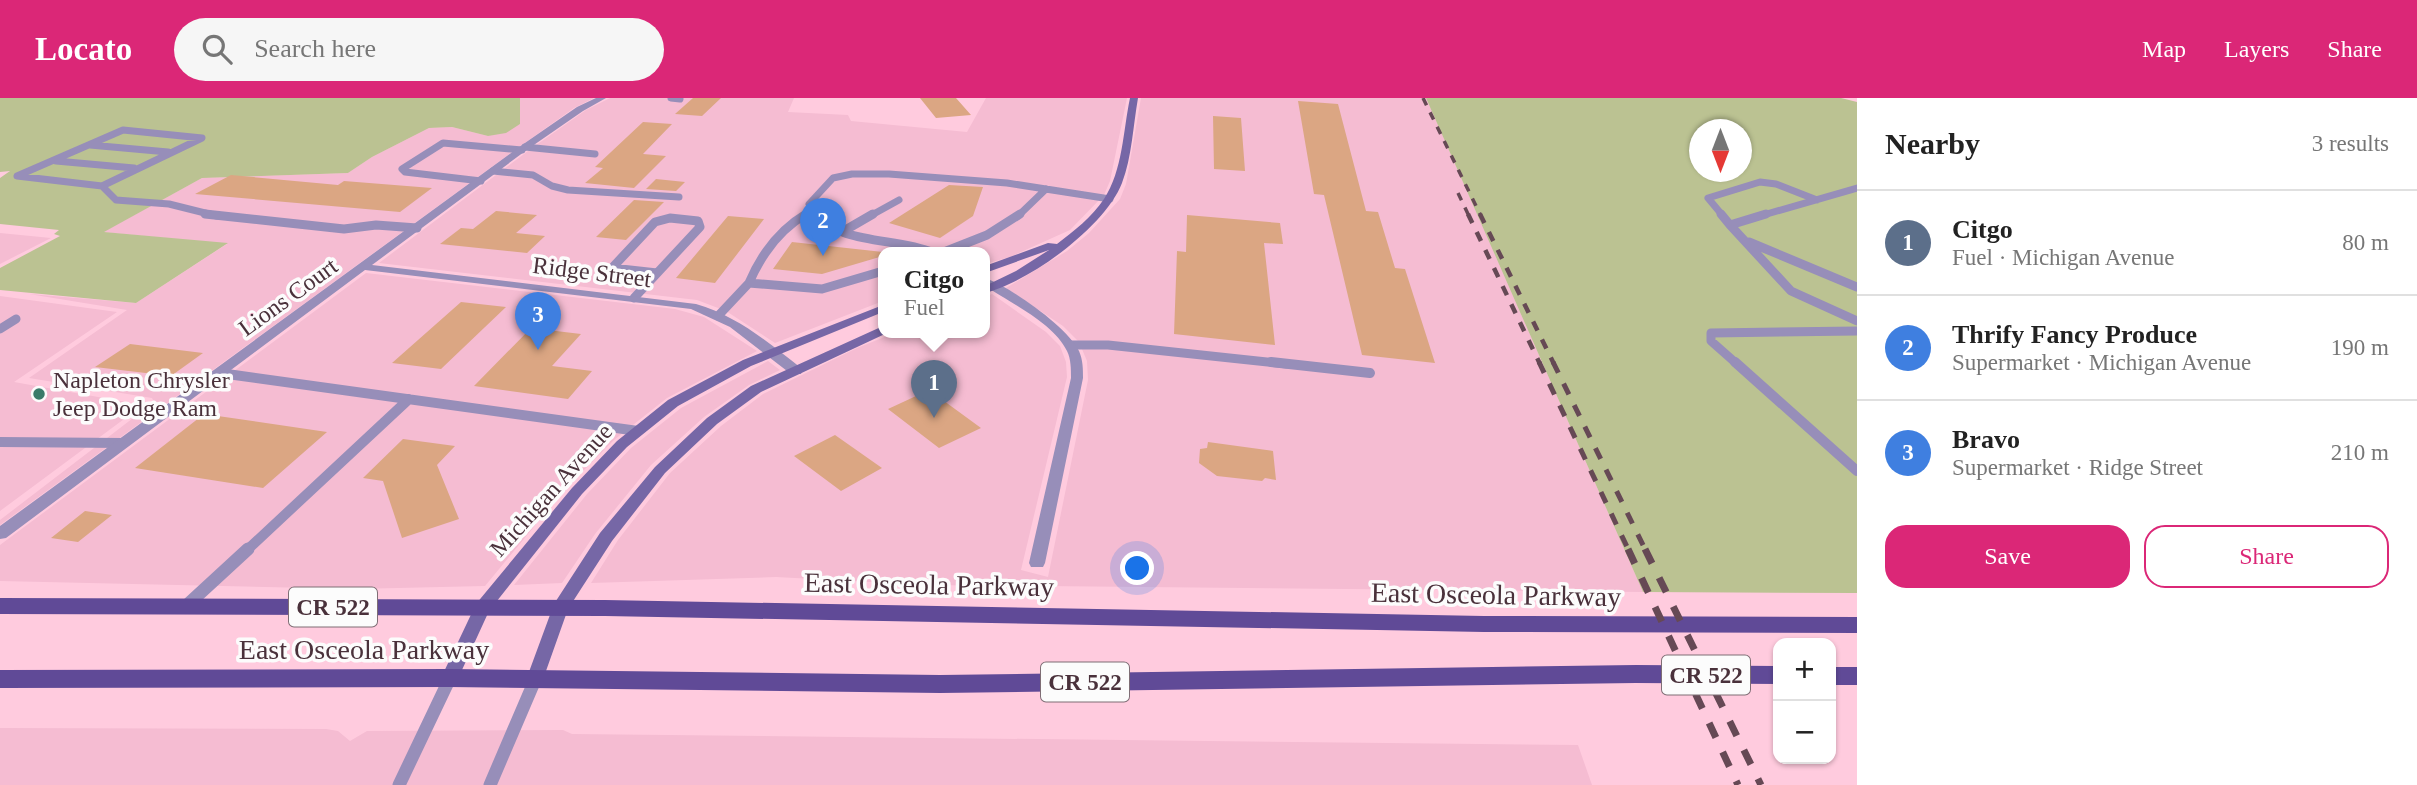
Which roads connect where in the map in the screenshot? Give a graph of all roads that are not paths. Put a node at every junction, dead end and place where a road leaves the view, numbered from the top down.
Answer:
1 (602, 98) edge
2 (671, 98) edge
3 (1133, 98) edge
4 (680, 99) edge
5 (89, 145) junction
6 (523, 149) junction
7 (171, 153) junction
8 (596, 154) dead end
9 (53, 160) junction
10 (137, 169) junction
11 (493, 171) junction
12 (481, 181) junction
13 (102, 186) junction
14 (1857, 188) edge
15 (1045, 189) junction
16 (679, 197) dead end
17 (1110, 199) junction
18 (899, 200) dead end
19 (1817, 200) junction
20 (812, 211) junction
21 (1730, 225) junction
22 (417, 228) junction
23 (842, 232) junction
24 (1077, 233) junction
25 (1743, 239) junction
26 (920, 247) edge
27 (957, 247) edge
28 (364, 267) junction
29 (990, 268) edge
30 (878, 272) edge
31 (657, 273) junction
32 (749, 283) junction
33 (990, 285) edge
34 (990, 287) edge
35 (1857, 287) edge
36 (634, 298) junction
37 (878, 310) edge
38 (718, 316) junction
39 (16, 319) dead end
40 (1857, 321) edge
41 (0, 329) edge
42 (1857, 331) edge
43 (878, 332) edge
44 (1070, 345) junction
45 (771, 352) junction
46 (796, 371) junction
47 (220, 373) junction
48 (1370, 373) dead end
49 (410, 399) junction
50 (638, 431) junction
51 (0, 442) edge
52 (124, 443) junction
53 (1857, 471) edge
54 (0, 534) edge
55 (1037, 563) dead end
56 (0, 606) edge
57 (185, 607) junction
58 (482, 608) junction
59 (560, 608) junction
60 (1857, 625) edge
61 (1773, 675) edge
62 (1836, 676) edge
63 (1857, 676) edge
64 (450, 678) junction
65 (0, 679) edge
66 (535, 680) junction
67 (399, 785) edge
68 (490, 785) edge

1 - 6 street, Lions Court
2 - 4 lane
3 - 17 main road
5 - 7 lane
5 - 7 lane
5 - 9 lane
6 - 8 lane
6 - 11 street, Lions Court
6 - 12 lane
7 - 10 lane
9 - 10 lane
9 - 13 lane
10 - 13 lane
11 - 12 street, Lions Court
11 - 16 lane
12 - 22 street, Lions Court
13 - 22 lane
14 - 19 lane
15 - 17 lane
15 - 20 lane
15 - 27 lane
17 - 24 main road
18 - 23 lane
19 - 21 lane
19 - 21 lane
20 - 23 lane
20 - 32 lane
21 - 25 lane
22 - 28 street, Lions Court
23 - 26 lane
24 - 29 main road
24 - 33 main road
25 - 35 lane
25 - 40 lane
28 - 36 street, Ridge Street
28 - 47 street, Lions Court
30 - 32 lane
31 - 31 lane
31 - 36 lane
32 - 38 lane
34 - 44 street
36 - 38 street, Ridge Street
37 - 45 main road, Michigan Avenue
38 - 45 street, Ridge Street
39 - 41 lane
42 - 53 lane
43 - 46 main road
44 - 48 lane
44 - 55 street
45 - 46 street, Ridge Street
45 - 50 main road, Michigan Avenue
46 - 59 main road
47 - 49 lane
47 - 52 street, Lions Court
49 - 50 lane
49 - 57 lane
50 - 58 main road, Michigan Avenue
51 - 52 lane
52 - 54 street, Lions Court
56 - 57 main road, East Osceola Parkway / CR 522
57 - 58 main road, East Osceola Parkway / CR 522
58 - 59 main road, East Osceola Parkway / CR 522
58 - 64 main road, Michigan Avenue
59 - 60 main road, East Osceola Parkway / CR 522
59 - 66 main road
61 - 66 main road, East Osceola Parkway / CR 522
62 - 63 main road
64 - 65 main road, East Osceola Parkway / CR 522
64 - 66 main road, East Osceola Parkway / CR 522
64 - 67 lane
66 - 68 lane

